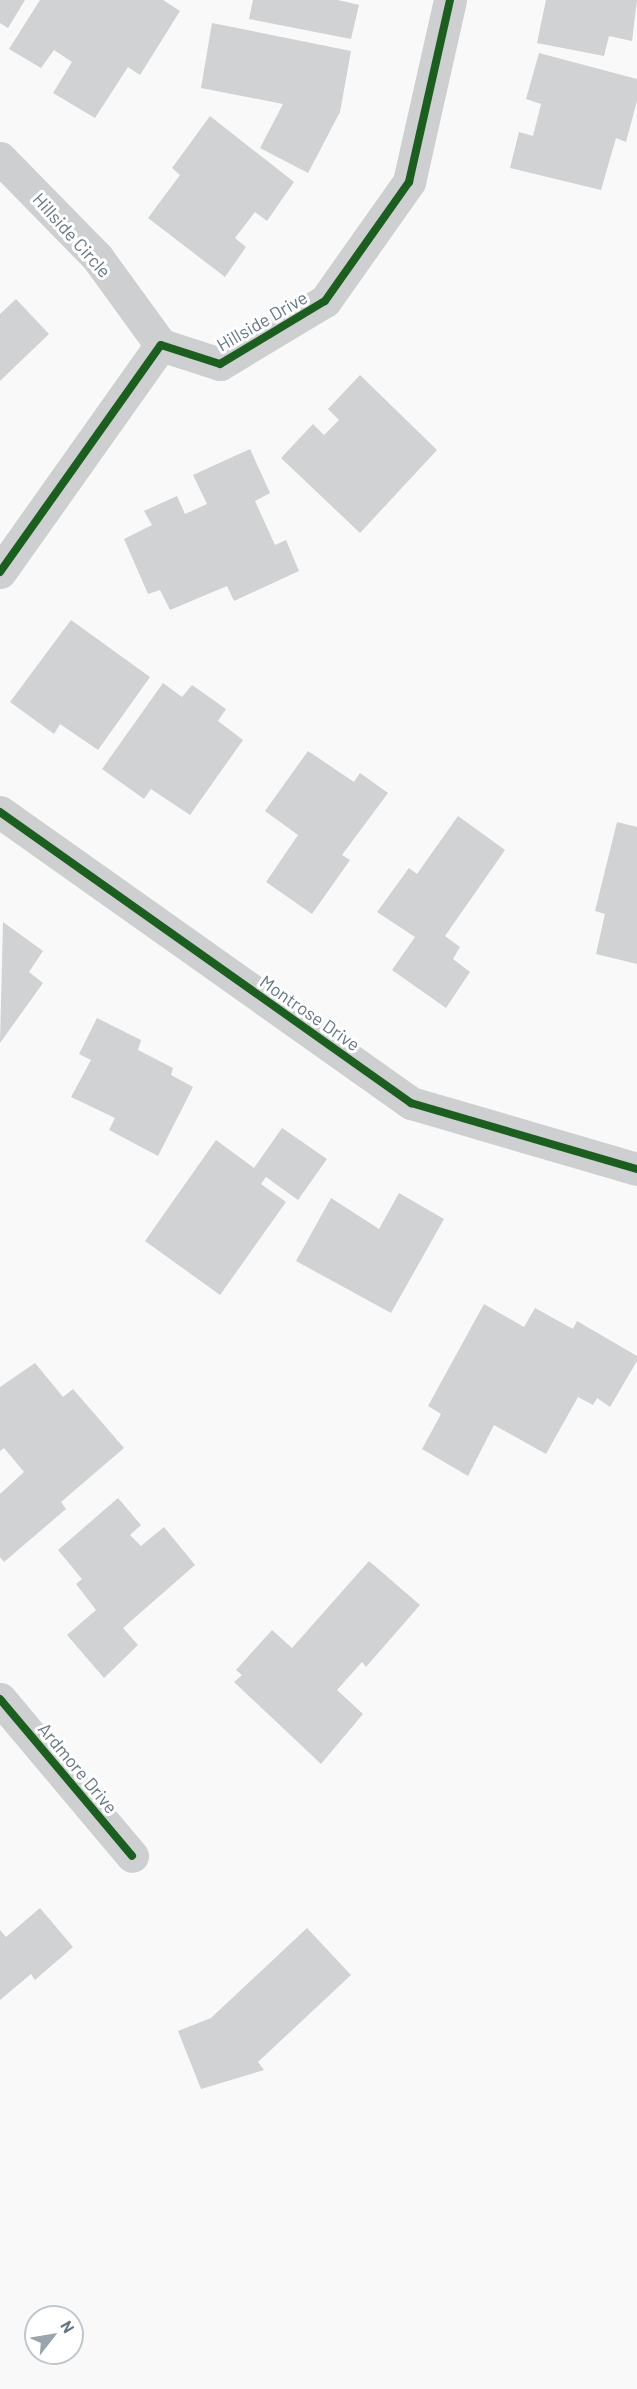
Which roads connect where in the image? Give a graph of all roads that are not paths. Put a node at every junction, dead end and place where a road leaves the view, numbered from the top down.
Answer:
1 (450, 0) edge
2 (0, 158) edge
3 (160, 345) junction
4 (0, 572) edge
5 (0, 812) edge
6 (637, 1169) edge
7 (0, 1699) edge
8 (132, 1856) dead end

1 - 3 street, Hillside Drive
2 - 3 street, Hillside Circle
3 - 4 street
5 - 6 street, Montrose Drive
7 - 8 street, Ardmore Drive

